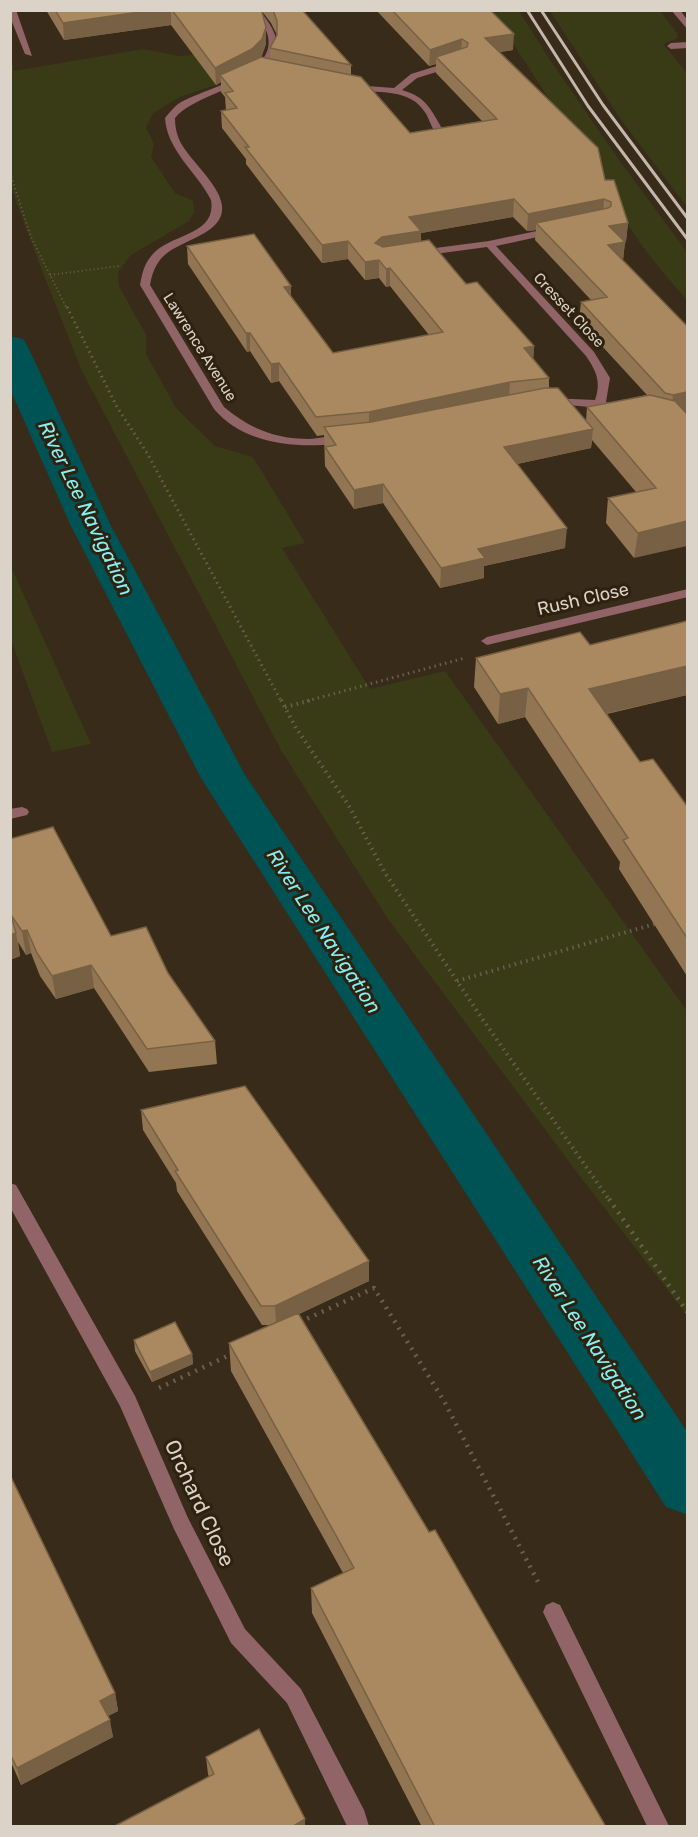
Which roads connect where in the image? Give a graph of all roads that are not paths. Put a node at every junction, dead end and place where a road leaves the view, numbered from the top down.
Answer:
1 (12, 10) edge
2 (254, 10) edge
3 (675, 10) edge
4 (687, 28) edge
5 (687, 45) edge
6 (671, 46) dead end
7 (28, 54) dead end
8 (462, 61) edge
9 (260, 68) junction
10 (272, 70) edge
11 (338, 85) edge
12 (396, 92) junction
13 (438, 130) edge
14 (568, 228) edge
15 (489, 244) junction
16 (414, 255) edge
17 (535, 402) edge
18 (600, 404) junction
19 (633, 411) edge
20 (354, 438) edge
21 (687, 593) edge
22 (487, 641) road end
23 (10, 1190) edge
24 (17, 1220) edge
25 (554, 1612) road end
26 (358, 1827) edge
27 (658, 1827) edge

1 - 7 street
2 - 9 street
3 - 4 street
5 - 6 street
8 - 12 street
9 - 10 street
9 - 20 street, Lawrence Avenue
11 - 12 street
12 - 13 street
14 - 15 street
15 - 16 street
15 - 18 street, Cresset Close
17 - 18 street
18 - 19 street
21 - 22 street, Rush Close
23 - 24 street, Orchard Close
24 - 26 street, Orchard Close
25 - 27 street

